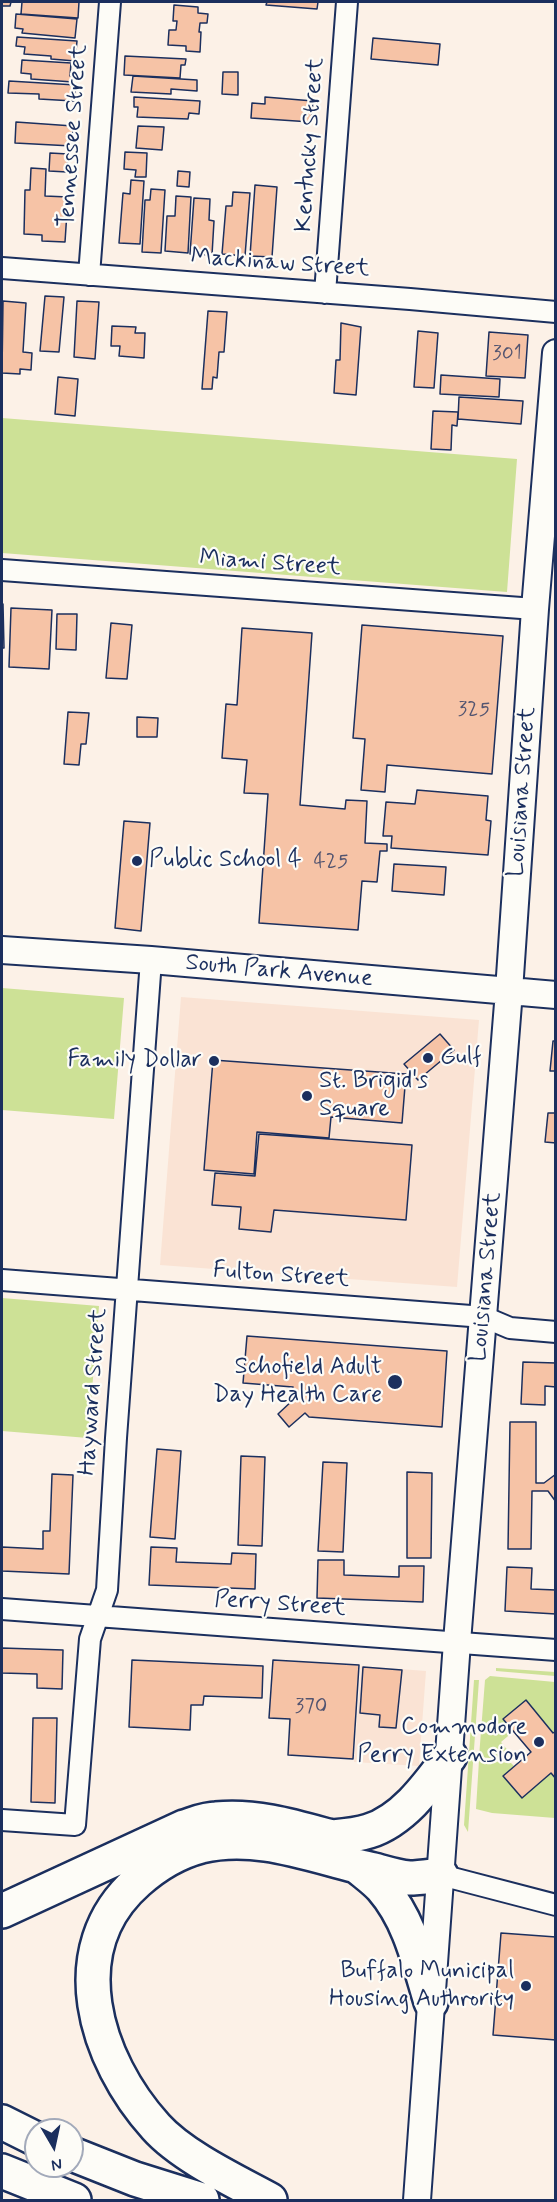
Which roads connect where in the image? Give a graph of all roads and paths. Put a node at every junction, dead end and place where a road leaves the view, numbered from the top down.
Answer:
1 (110, 2) edge
2 (347, 2) edge
3 (2, 268) edge
4 (89, 275) junction
5 (325, 293) junction
6 (555, 312) edge
7 (555, 353) edge
8 (549, 511) edge
9 (2, 570) edge
10 (535, 609) junction
11 (2, 950) edge
12 (151, 960) junction
13 (509, 991) junction
14 (555, 995) edge
15 (2, 1280) edge
16 (127, 1290) junction
17 (483, 1317) junction
18 (555, 1332) edge
19 (2, 1609) edge
20 (98, 1616) junction
21 (458, 1642) junction
22 (555, 1650) edge
23 (450, 1756) junction
24 (2, 1820) edge
25 (332, 1838) junction
26 (358, 1867) junction
27 (441, 1875) junction
28 (555, 1905) edge
29 (2, 1911) edge
30 (431, 2002) junction
31 (2, 2122) edge
32 (24, 2133) edge
33 (84, 2159) edge
34 (2, 2171) edge
35 (74, 2200) edge
36 (202, 2200) edge
37 (270, 2200) edge
38 (417, 2200) edge

1 - 4 street, Tennessee Street
2 - 5 street, Kentucky Street
3 - 4 street, Mackinaw Street
4 - 5 street, Mackinaw Street
5 - 6 street, Mackinaw Street
7 - 8 street, Louisiana Street
8 - 10 street, Louisiana Street
9 - 10 street, Miami Street
10 - 13 street, Louisiana Street
11 - 12 street, South Park Avenue
12 - 13 street, South Park Avenue
12 - 16 street, Hayward Street
13 - 14 street, South Park Avenue
13 - 17 street, Louisiana Street
15 - 16 street, Fulton Street
16 - 17 street, Fulton Street
16 - 20 street, Hayward Street
17 - 18 street, Fulton Street
17 - 21 street, Louisiana Street
19 - 20 street, Perry Street
20 - 21 street, Perry Street
20 - 24 street, Hayward Street
21 - 22 street, Perry Street
21 - 23 street, Louisiana Street
23 - 25 highway
23 - 27 street, Louisiana Street
25 - 27 highway
25 - 29 highway
26 - 27 highway
26 - 30 highway
26 - 37 highway
27 - 28 street
27 - 30 street, Louisiana Street
30 - 38 street, Louisiana Street
31 - 32 highway
33 - 36 highway
34 - 35 highway

